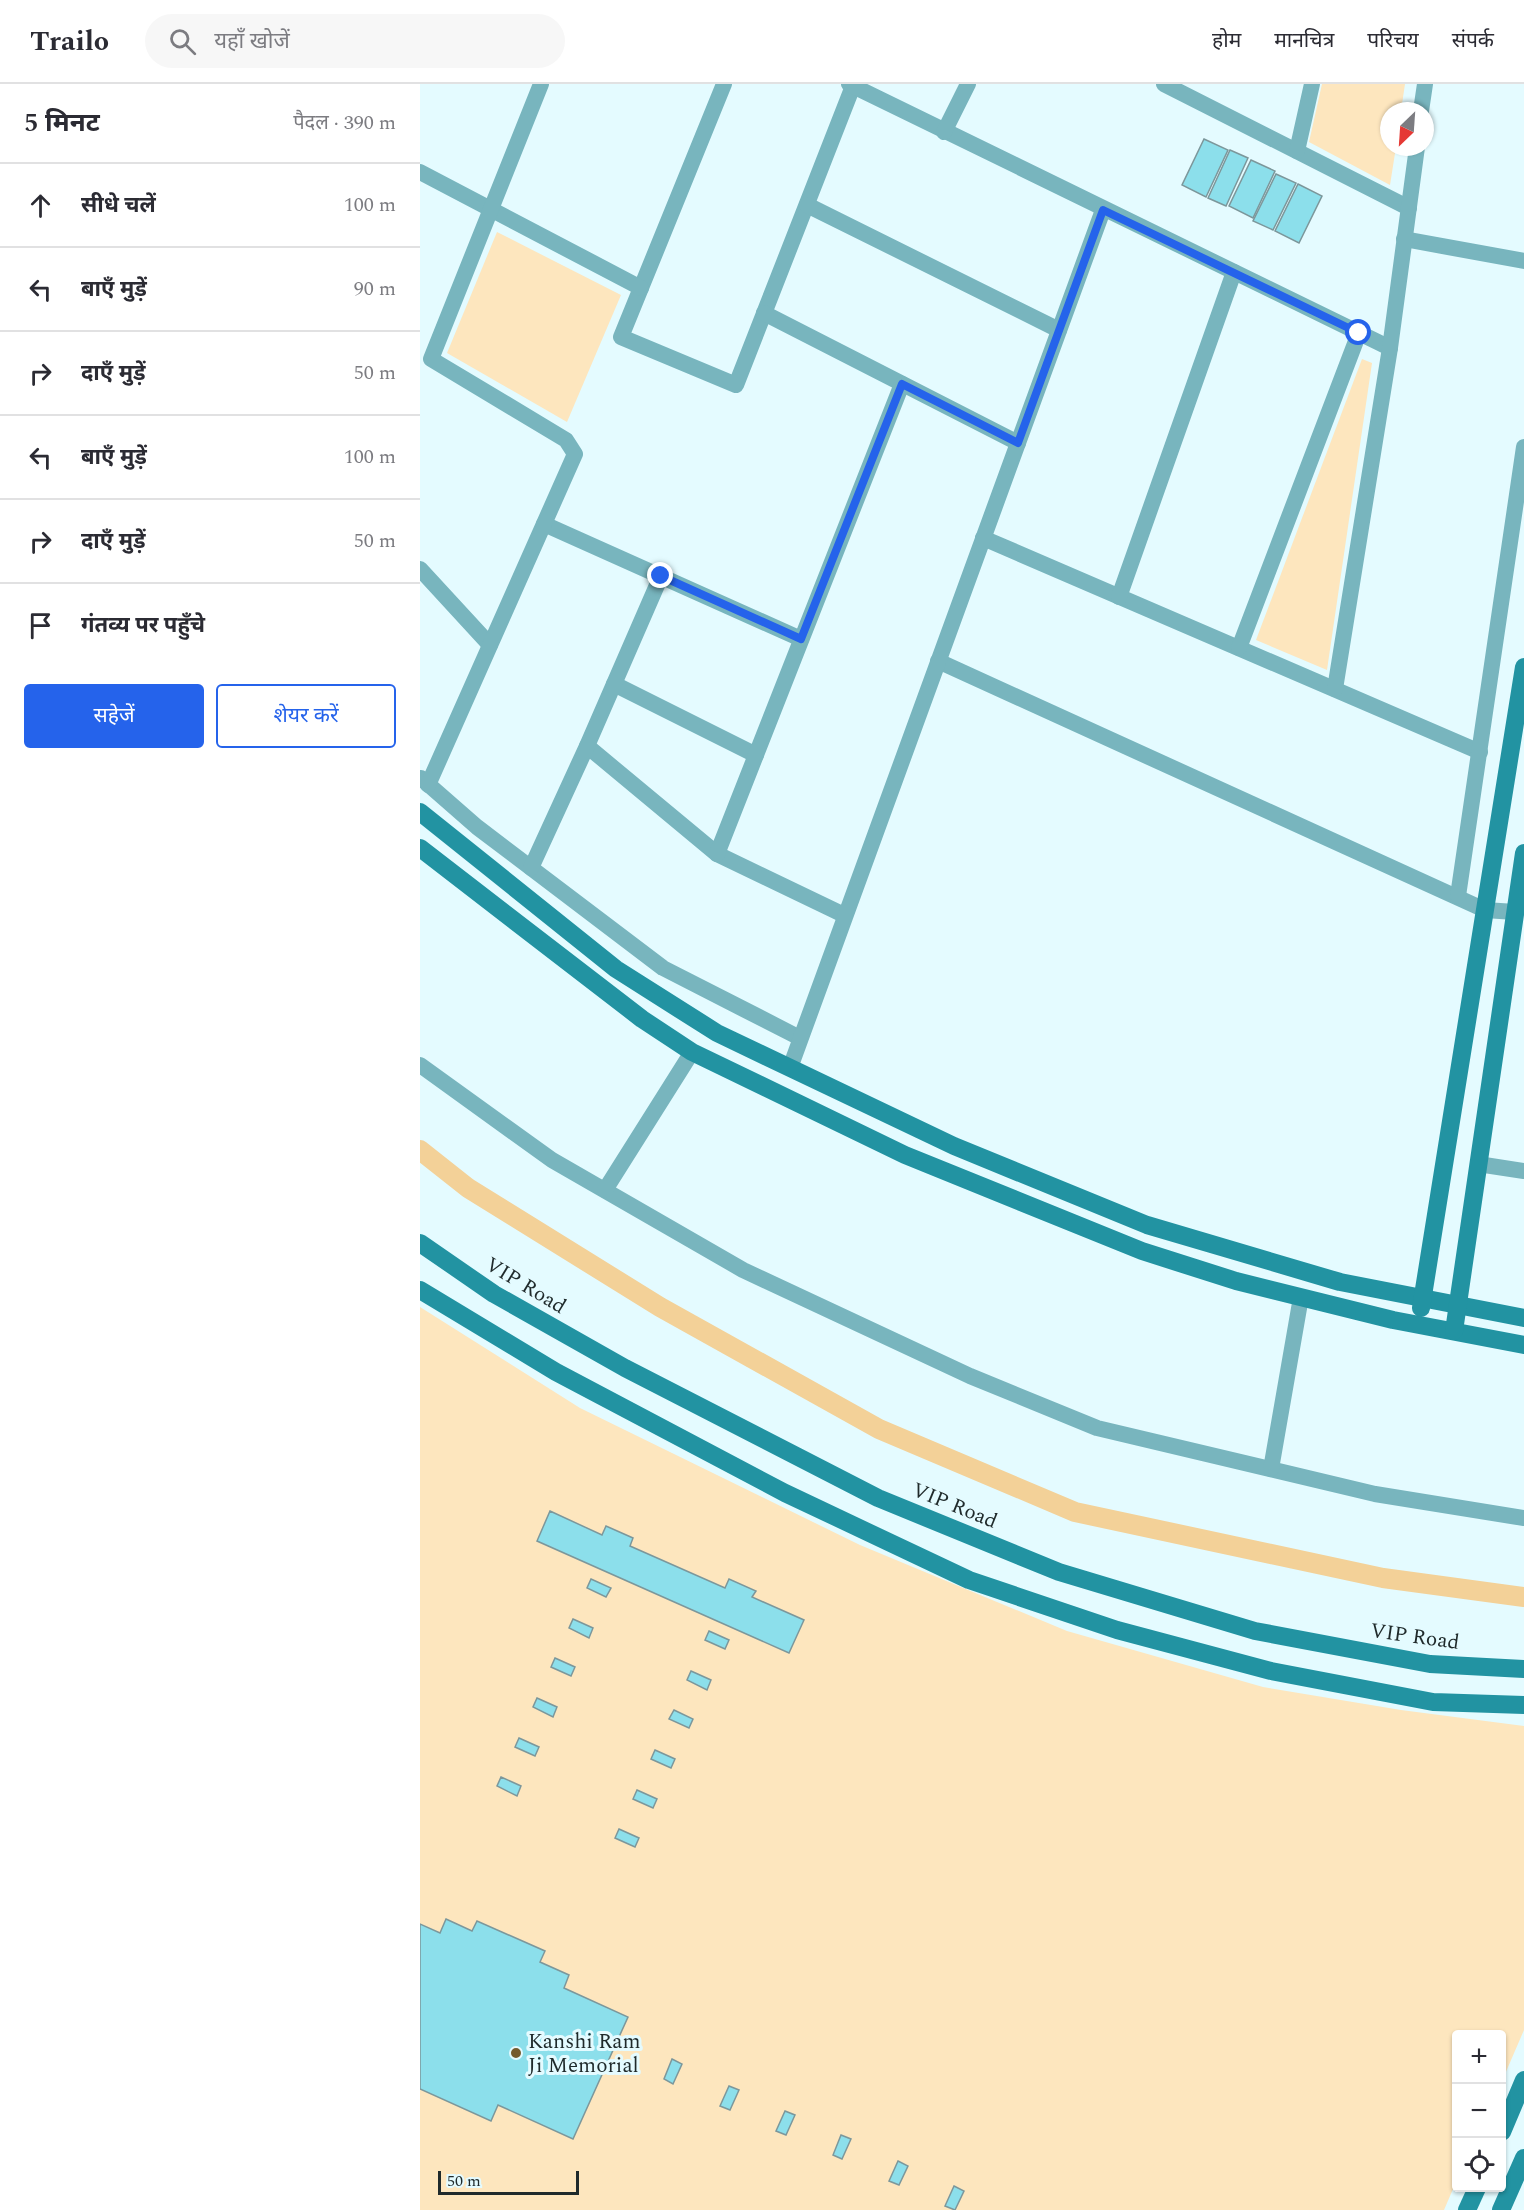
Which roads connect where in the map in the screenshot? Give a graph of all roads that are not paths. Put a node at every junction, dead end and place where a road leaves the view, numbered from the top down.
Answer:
1 (541, 84) edge
2 (724, 84) edge
3 (968, 84) edge
4 (1312, 84) edge
5 (1425, 84) edge
6 (851, 85) edge
7 (1170, 85) edge
8 (1422, 102) edge
9 (944, 132) junction
10 (1297, 152) junction
11 (1415, 156) edge
12 (420, 172) edge
13 (807, 205) junction
14 (490, 208) junction
15 (1408, 208) junction
16 (1103, 210) junction
17 (1404, 239) junction
18 (1524, 261) edge
19 (1234, 273) junction
20 (641, 288) junction
21 (764, 313) junction
22 (1059, 330) junction
23 (1359, 333) junction
24 (1390, 348) junction
25 (902, 384) junction
26 (1018, 443) junction
27 (1524, 447) edge
28 (544, 524) junction
29 (983, 538) junction
30 (420, 569) edge
31 (661, 576) junction
32 (1119, 597) junction
33 (801, 639) junction
34 (490, 645) junction
35 (1239, 648) junction
36 (938, 661) junction
37 (1524, 667) edge
38 (614, 684) junction
39 (1335, 689) junction
40 (587, 746) junction
41 (1480, 752) junction
42 (756, 755) junction
43 (424, 781) edge
44 (420, 812) edge
45 (420, 848) edge
46 (1524, 853) edge
47 (717, 854) junction
48 (531, 868) junction
49 (1458, 896) junction
50 (1485, 910) junction
51 (1515, 912) junction
52 (844, 915) junction
53 (800, 1038) junction
54 (692, 1052) junction
55 (420, 1065) edge
56 (790, 1068) junction
57 (1478, 1164) junction
58 (1524, 1171) edge
59 (605, 1190) junction
60 (420, 1243) edge
61 (420, 1290) edge
62 (1301, 1297) junction
63 (1423, 1298) junction
64 (1458, 1305) junction
65 (1524, 1318) edge
66 (1418, 1325) junction
67 (1454, 1331) junction
68 (1524, 1345) edge
69 (1271, 1469) junction
70 (1524, 1518) edge
71 (1524, 1668) edge
72 (1524, 1705) edge
73 (1524, 2080) edge
74 (1506, 2123) edge
75 (1524, 2158) edge
76 (1475, 2192) edge
77 (1467, 2210) edge
78 (1501, 2210) edge

1 - 14 street
2 - 20 street
3 - 9 street
4 - 10 street
5 - 8 street
6 - 9 street
6 - 13 street
7 - 10 street
9 - 16 street
10 - 15 street
11 - 15 street
12 - 14 street
13 - 21 street
13 - 22 street
14 - 20 street
14 - 28 street
15 - 17 street
16 - 19 street
16 - 22 street
17 - 18 street
17 - 24 street
19 - 23 street
19 - 32 street
20 - 21 street
21 - 25 street
22 - 26 street
23 - 24 street
23 - 35 street
24 - 39 street
25 - 26 street
25 - 33 street
26 - 29 street
27 - 41 street
28 - 31 street
28 - 34 street
29 - 32 street
29 - 36 street
30 - 34 street
31 - 33 street
31 - 38 street
32 - 35 street
33 - 42 street
34 - 43 street
35 - 39 street
36 - 49 street
36 - 52 street
37 - 50 street
38 - 40 street
38 - 42 street
39 - 41 street
40 - 47 street
40 - 48 street
41 - 49 street
42 - 47 street
43 - 48 street
44 - 56 street
45 - 54 street
46 - 51 street
47 - 52 street
48 - 53 street
49 - 50 street
50 - 51 street
50 - 63 street
51 - 57 street
52 - 53 street
53 - 56 street
54 - 59 street
54 - 62 street
55 - 59 street
56 - 63 street
57 - 58 street
57 - 64 street
59 - 69 street
60 - 71 street, VIP Road
61 - 72 street
62 - 66 street
62 - 69 street
63 - 64 street
63 - 66 street
64 - 65 street
64 - 67 street
66 - 67 street
67 - 68 street
69 - 70 street
73 - 74 street
75 - 78 street
76 - 77 street

